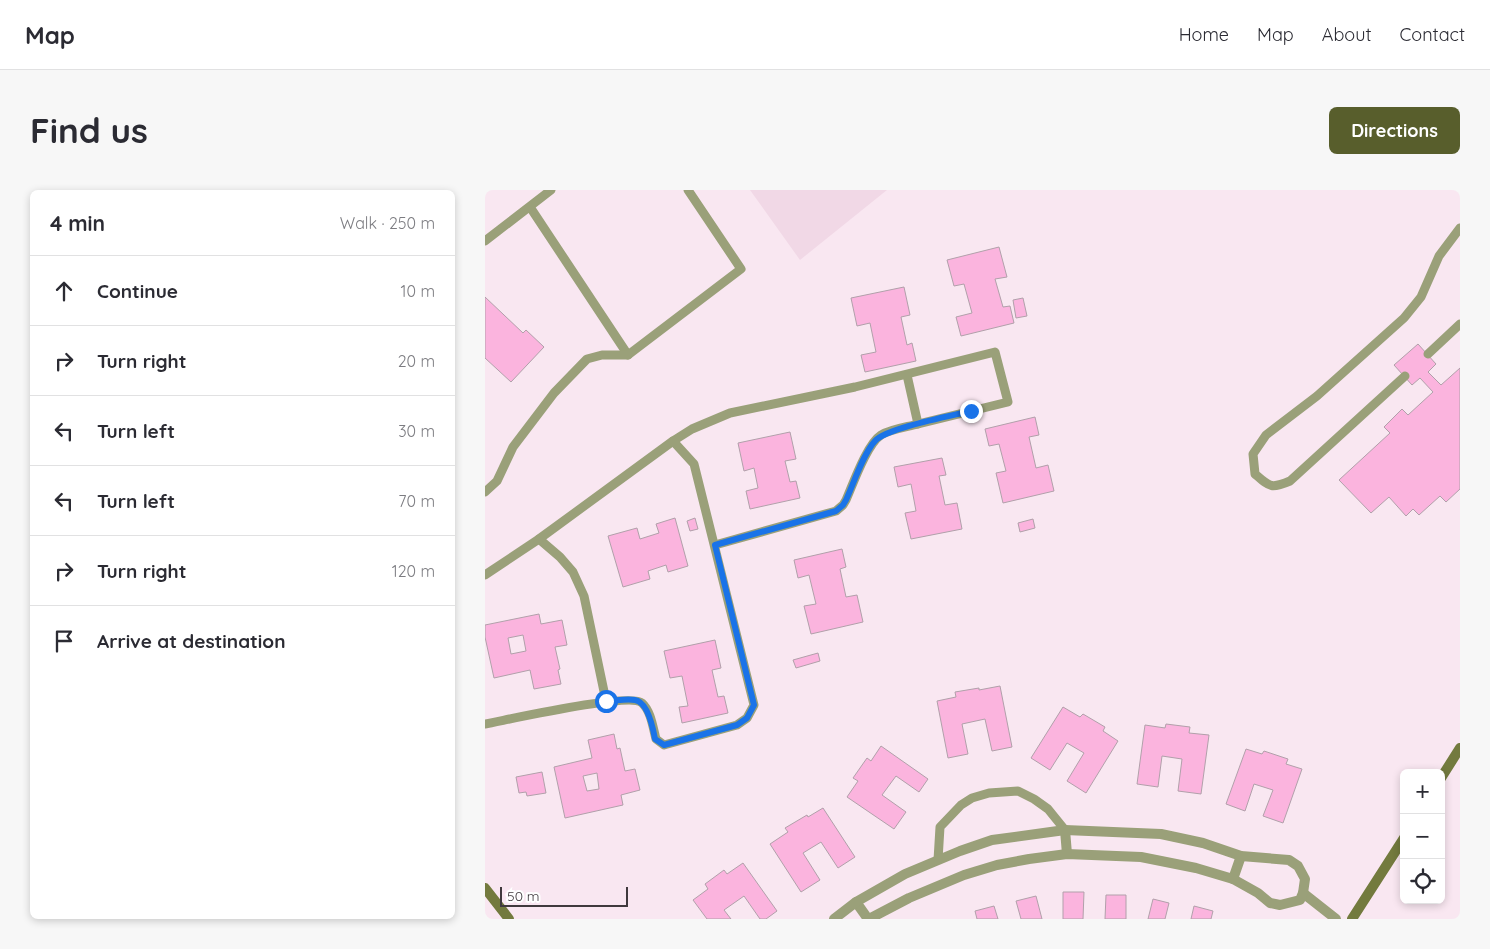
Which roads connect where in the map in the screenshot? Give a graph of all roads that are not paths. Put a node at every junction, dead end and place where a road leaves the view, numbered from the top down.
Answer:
1 (551, 190) edge
2 (689, 190) edge
3 (530, 207) junction
4 (1460, 228) edge
5 (485, 241) edge
6 (1460, 324) edge
7 (1428, 354) dead end
8 (628, 355) junction
9 (907, 375) junction
10 (1405, 376) dead end
11 (918, 424) junction
12 (673, 441) junction
13 (485, 492) edge
14 (539, 539) junction
15 (715, 545) junction
16 (485, 575) edge
17 (606, 701) junction
18 (485, 724) edge
19 (1460, 748) edge
20 (1445, 772) edge
21 (1065, 830) junction
22 (1400, 844) edge
23 (1067, 854) junction
24 (1241, 856) junction
25 (938, 860) junction
26 (1233, 879) junction
27 (485, 888) edge
28 (1303, 893) junction
29 (857, 902) junction
30 (509, 919) edge
31 (835, 919) edge
32 (869, 919) edge
33 (1336, 919) edge
34 (1353, 919) edge

1 - 3 lane
2 - 8 lane
3 - 5 lane
3 - 8 lane
4 - 10 lane
6 - 7 lane
8 - 13 lane
9 - 11 lane
9 - 11 lane
9 - 12 lane
11 - 15 lane
12 - 14 lane
12 - 15 lane
14 - 16 lane
14 - 17 lane
15 - 17 lane
17 - 18 lane
19 - 20 main road
21 - 23 street
21 - 24 street
21 - 25 street
21 - 25 lane
22 - 34 main road
23 - 26 street
23 - 32 street
24 - 26 street
24 - 28 street
25 - 29 street
26 - 28 street
27 - 30 main road
28 - 33 street
29 - 31 street
29 - 32 street

